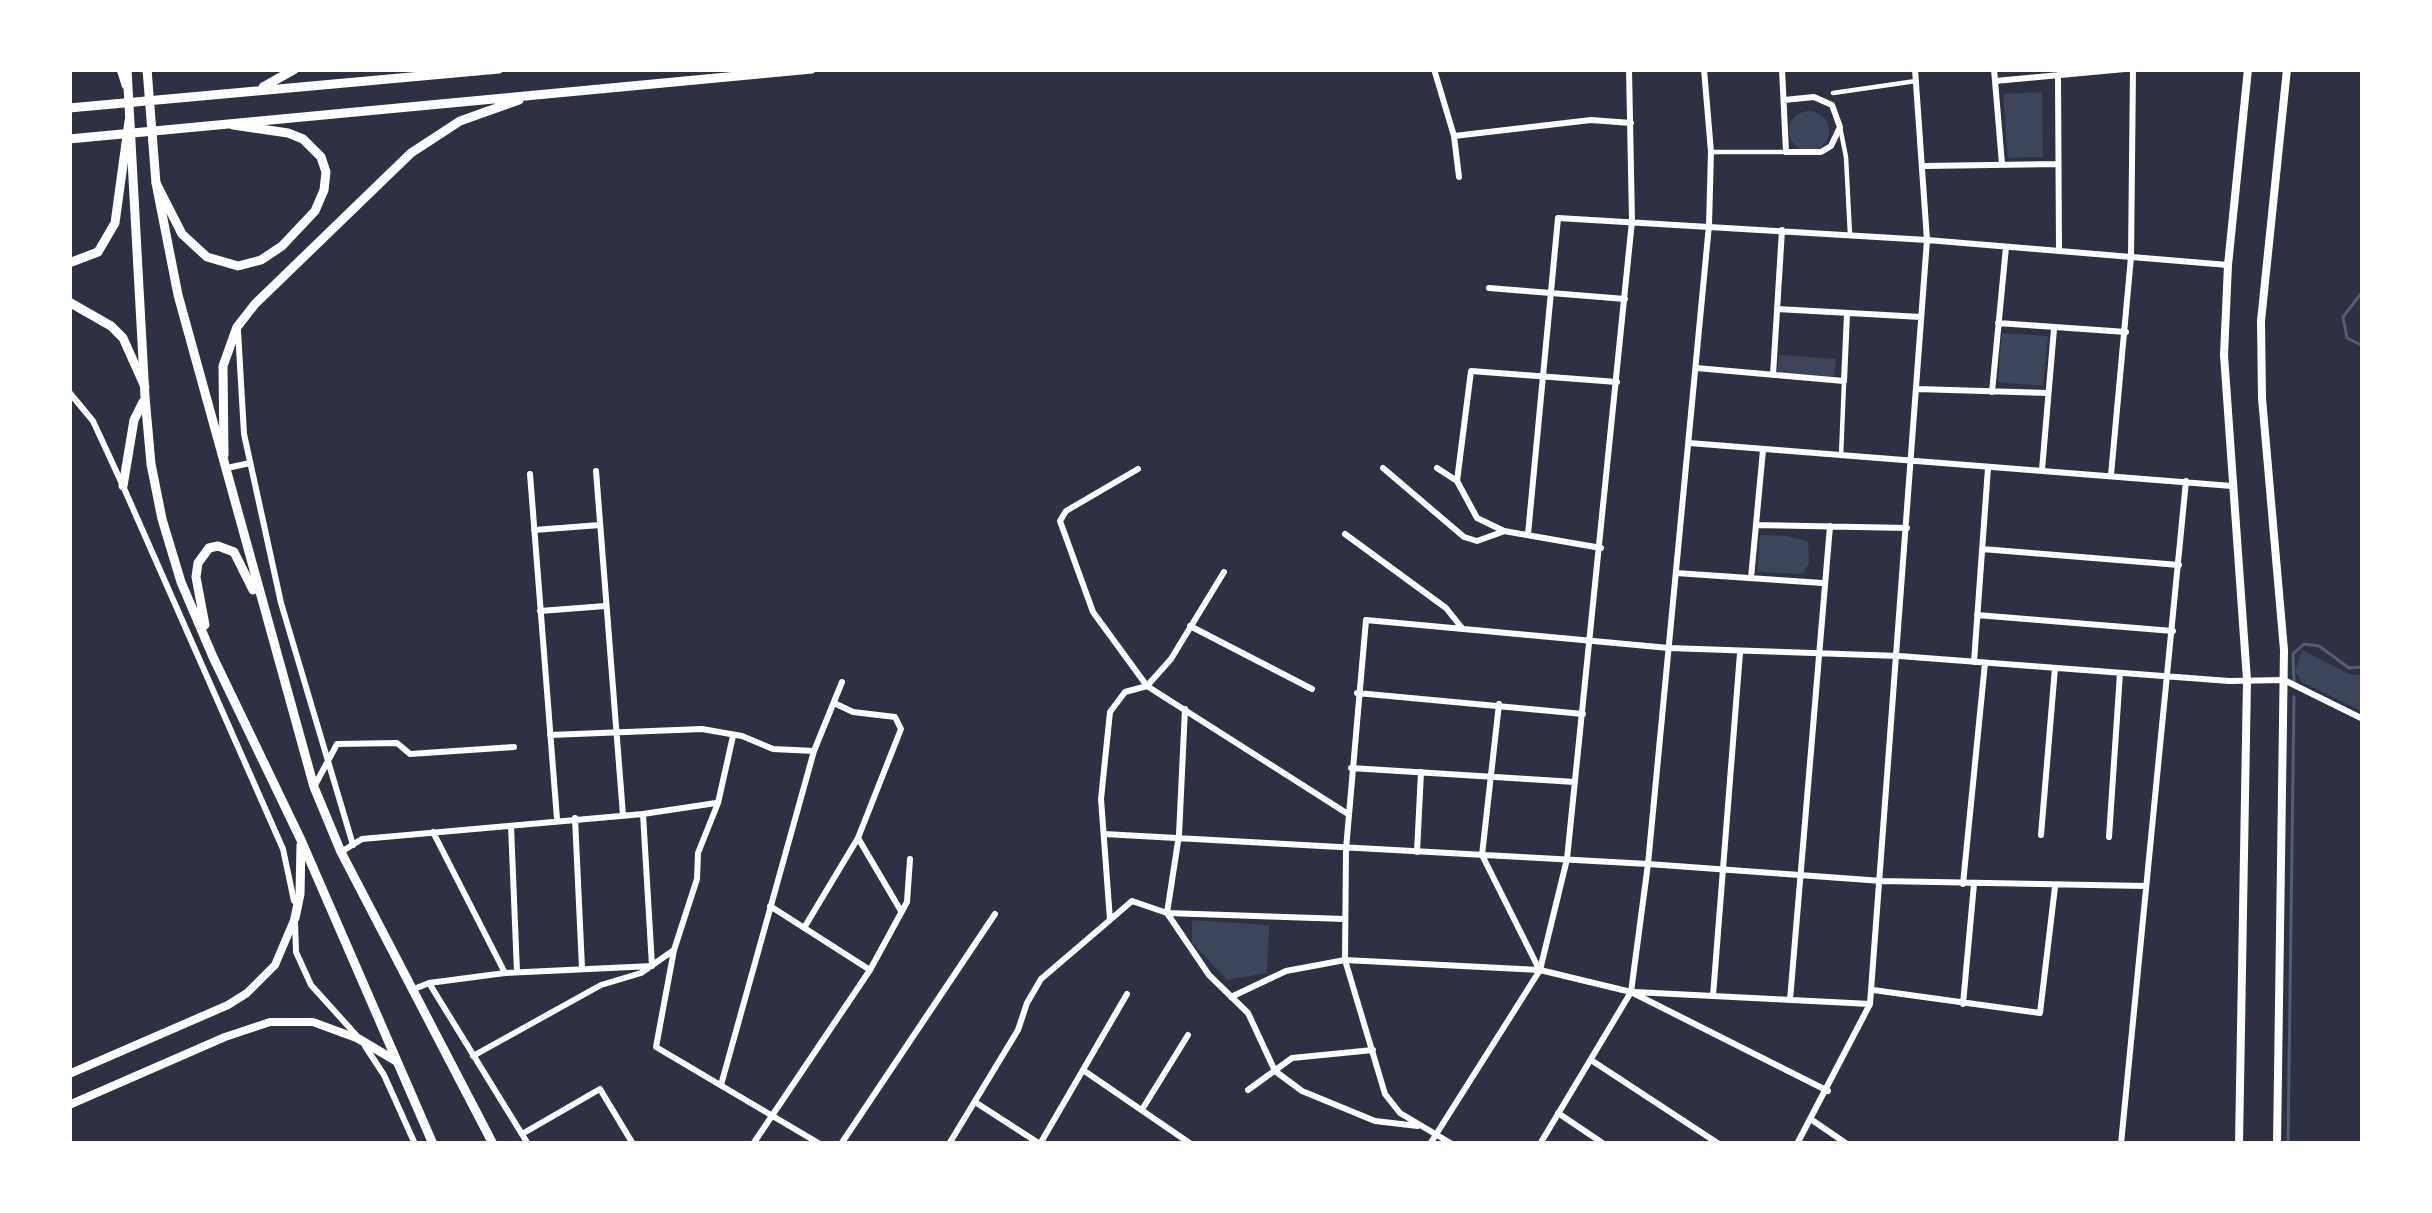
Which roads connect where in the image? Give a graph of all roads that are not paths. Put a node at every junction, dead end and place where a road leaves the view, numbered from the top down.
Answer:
1 (124, 69) edge
2 (295, 69) edge
3 (499, 69) edge
4 (812, 69) edge
5 (1434, 69) edge
6 (1629, 69) edge
7 (1704, 69) edge
8 (1782, 69) edge
9 (1915, 69) edge
10 (1994, 69) edge
11 (2129, 69) edge
12 (2248, 69) edge
13 (2287, 69) edge
14 (147, 70) edge
15 (2058, 75) junction
16 (1916, 81) junction
17 (1995, 81) junction
18 (255, 91) junction
19 (1833, 93) joint
20 (538, 94) junction
21 (1814, 98) junction
22 (1784, 100) junction
23 (69, 108) edge
24 (129, 121) junction
25 (221, 122) junction
26 (1631, 123) junction
27 (1840, 128) junction
28 (1454, 136) junction
29 (69, 139) edge
30 (1711, 152) junction
31 (1786, 152) junction
32 (2002, 164) junction
33 (2058, 164) junction
34 (1922, 166) junction
35 (1459, 177) dead end
36 (156, 184) junction
37 (1632, 221) junction
38 (1708, 225) junction
39 (1783, 230) junction
40 (1850, 235) junction
41 (1927, 240) junction
42 (2006, 247) junction
43 (2059, 251) junction
44 (2131, 257) junction
45 (69, 263) edge
46 (2228, 265) junction
47 (1489, 288) dead end
48 (1551, 294) junction
49 (1625, 299) junction
50 (69, 302) edge
51 (1777, 309) junction
52 (1847, 314) junction
53 (1922, 317) junction
54 (1999, 323) junction
55 (237, 327) junction
56 (2054, 328) junction
57 (2126, 332) junction
58 (1696, 368) junction
59 (1772, 375) junction
60 (1543, 376) junction
61 (1844, 381) junction
62 (1617, 382) junction
63 (1917, 388) junction
64 (69, 392) edge
65 (1992, 392) junction
66 (145, 393) junction
67 (2048, 393) junction
68 (221, 397) junction
69 (242, 410) junction
70 (1689, 443) junction
71 (1762, 450) junction
72 (224, 455) junction
73 (1841, 456) junction
74 (1912, 461) junction
75 (250, 463) junction
76 (1988, 466) junction
77 (227, 468) junction
78 (1383, 468) dead end
79 (1437, 468) dead end
80 (1138, 469) dead end
81 (2042, 470) junction
82 (596, 471) dead end
83 (530, 474) dead end
84 (2111, 475) junction
85 (2186, 481) junction
86 (1457, 482) junction
87 (123, 486) junction
88 (2232, 486) junction
89 (261, 512) junction
90 (600, 525) junction
91 (1756, 525) junction
92 (1829, 526) junction
93 (1907, 528) junction
94 (534, 530) junction
95 (1504, 531) junction
96 (243, 533) junction
97 (1345, 534) dead end
98 (1528, 534) junction
99 (1601, 548) junction
100 (1982, 549) junction
101 (2179, 565) junction
102 (1224, 572) dead end
103 (1676, 573) junction
104 (1751, 578) junction
105 (1823, 583) junction
106 (605, 606) junction
107 (540, 611) junction
108 (1978, 615) junction
109 (264, 617) junction
110 (1190, 626) junction
111 (1462, 628) junction
112 (2173, 631) junction
113 (1591, 643) junction
114 (1669, 648) junction
115 (1740, 652) junction
116 (1820, 652) junction
117 (1899, 656) junction
118 (213, 657) junction
119 (1974, 662) junction
120 (1985, 663) junction
121 (2055, 668) junction
122 (2120, 673) junction
123 (2169, 676) junction
124 (2247, 680) junction
125 (2284, 680) junction
126 (842, 682) dead end
127 (1148, 686) junction
128 (1312, 689) dead end
129 (1357, 693) junction
130 (834, 703) junction
131 (1498, 704) junction
132 (1185, 709) junction
133 (1583, 714) junction
134 (2363, 719) edge
135 (614, 733) junction
136 (550, 735) junction
137 (733, 736) junction
138 (514, 747) dead end
139 (814, 751) junction
140 (328, 762) junction
141 (1352, 768) junction
142 (1421, 772) junction
143 (1491, 777) junction
144 (1575, 782) junction
145 (314, 788) junction
146 (718, 802) junction
147 (643, 814) junction
148 (1348, 814) junction
149 (623, 815) junction
150 (575, 818) junction
151 (557, 819) junction
152 (511, 824) junction
153 (433, 830) junction
154 (1104, 834) junction
155 (1179, 835) junction
156 (2041, 835) dead end
157 (2109, 837) dead end
158 (858, 838) junction
159 (301, 839) junction
160 (353, 845) junction
161 (1346, 849) junction
162 (341, 852) junction
163 (1417, 852) junction
164 (1482, 855) junction
165 (910, 859) dead end
166 (1567, 859) junction
167 (1648, 863) junction
168 (1723, 868) junction
169 (1801, 875) junction
170 (1882, 881) junction
171 (1963, 884) junction
172 (1974, 884) junction
173 (2055, 886) junction
174 (2145, 886) junction
175 (770, 906) junction
176 (901, 911) junction
177 (1167, 913) junction
178 (995, 914) dead end
179 (295, 918) junction
180 (1344, 919) junction
181 (1110, 920) junction
182 (805, 928) junction
183 (674, 950) junction
184 (1345, 960) junction
185 (652, 966) junction
186 (582, 968) junction
187 (870, 970) junction
188 (1540, 970) junction
189 (517, 972) junction
190 (505, 973) junction
191 (429, 982) junction
192 (413, 990) junction
193 (1871, 990) junction
194 (1631, 992) junction
195 (1127, 994) dead end
196 (1713, 996) junction
197 (1231, 997) junction
198 (1790, 1000) junction
199 (1870, 1004) junction
200 (1963, 1004) junction
201 (1188, 1035) dead end
202 (359, 1039) junction
203 (1373, 1049) junction
204 (473, 1056) junction
205 (1591, 1060) junction
206 (398, 1062) junction
207 (1083, 1070) junction
208 (1275, 1071) junction
209 (69, 1074) edge
210 (721, 1085) junction
211 (1248, 1090) dead end
212 (1828, 1091) junction
213 (975, 1102) junction
214 (69, 1106) edge
215 (1143, 1108) junction
216 (1558, 1113) junction
217 (772, 1116) junction
218 (1812, 1120) junction
219 (1421, 1127) junction
220 (522, 1134) junction
221 (1434, 1135) junction
222 (415, 1144) edge
223 (433, 1144) edge
224 (493, 1144) edge
225 (528, 1144) edge
226 (633, 1144) edge
227 (754, 1144) edge
228 (820, 1144) edge
229 (841, 1144) edge
230 (949, 1144) edge
231 (1040, 1144) edge
232 (1191, 1144) edge
233 (1430, 1144) edge
234 (1452, 1144) edge
235 (1540, 1144) edge
236 (1604, 1144) edge
237 (1719, 1144) edge
238 (1797, 1144) edge
239 (1847, 1144) edge
240 (2121, 1144) edge
241 (2239, 1144) edge
242 (2277, 1144) edge

1 - 24 main road
2 - 18 main road
3 - 18 main road
4 - 20 main road
5 - 28 street
6 - 26 street
7 - 30 street
8 - 22 street
9 - 16 street
10 - 17 street
11 - 15 street
11 - 44 street
12 - 46 main road
13 - 125 main road
14 - 36 main road
15 - 17 street
15 - 33 street
16 - 19 street
16 - 34 street
17 - 32 street
18 - 23 main road
19 - 21 street
20 - 25 main road
20 - 55 main road
21 - 22 street
21 - 27 street
22 - 31 street
24 - 45 main road
24 - 66 main road
25 - 29 main road
25 - 36 main road
26 - 28 street
26 - 37 street
27 - 31 street
27 - 40 street
28 - 35 street
30 - 31 street
30 - 38 street
32 - 33 street
32 - 34 street
33 - 43 street
34 - 41 street
36 - 72 main road
37 - 38 street
37 - 48 street
37 - 49 street
38 - 39 street
38 - 58 street
39 - 40 street
39 - 51 street
40 - 41 street
41 - 42 street
41 - 53 street
42 - 43 street
42 - 54 street
43 - 44 street
44 - 46 street
44 - 57 street
46 - 88 main road
47 - 48 street
48 - 49 street
48 - 60 street
49 - 62 street
50 - 66 main road
51 - 52 street
51 - 59 street
52 - 53 street
52 - 61 street
53 - 63 street
54 - 56 street
54 - 65 street
55 - 68 main road
55 - 69 street
56 - 57 street
56 - 67 street
57 - 84 street
58 - 59 street
58 - 70 street
59 - 61 street
60 - 62 street
60 - 86 street
60 - 98 street
61 - 73 street
62 - 99 street
63 - 65 street
63 - 74 street
64 - 87 street
65 - 67 street
66 - 87 main road
66 - 118 main road
67 - 81 street
68 - 69 street
68 - 72 main road
69 - 75 street
70 - 71 street
70 - 103 street
71 - 73 street
71 - 91 street
72 - 77 main road
73 - 74 street
74 - 76 street
74 - 93 street
75 - 77 street
75 - 89 street
76 - 81 street
76 - 100 street
77 - 96 main road
78 - 95 street
79 - 86 street
80 - 127 street
81 - 84 street
82 - 90 street
83 - 94 street
84 - 85 street
85 - 88 street
85 - 101 street
86 - 95 street
87 - 179 street
88 - 124 main road
89 - 96 street
89 - 140 street
90 - 94 street
90 - 106 street
91 - 92 street
91 - 104 street
92 - 93 street
92 - 105 street
93 - 117 street
94 - 107 street
95 - 98 street
96 - 109 main road
97 - 111 street
98 - 99 street
99 - 113 street
100 - 101 street
100 - 108 street
101 - 112 street
102 - 110 street
103 - 104 street
103 - 114 street
104 - 105 street
105 - 116 street
106 - 107 street
106 - 135 street
107 - 136 street
108 - 112 street
108 - 119 street
109 - 118 main road
109 - 145 main road
110 - 127 street
110 - 128 street
111 - 113 street
111 - 129 street
112 - 123 street
113 - 114 street
113 - 133 street
114 - 115 street
114 - 167 street
115 - 116 street
115 - 168 street
116 - 117 street
116 - 169 street
117 - 119 street
117 - 170 street
118 - 159 main road
119 - 120 street
120 - 121 street
120 - 171 street
121 - 122 street
121 - 156 street
122 - 123 street
122 - 157 street
123 - 124 street
123 - 174 street
124 - 125 street
124 - 241 main road
125 - 134 street
125 - 242 main road
126 - 130 street
127 - 132 street
127 - 154 street
129 - 131 street
129 - 141 street
130 - 139 street
130 - 158 street
131 - 133 street
131 - 143 street
132 - 148 street
132 - 155 street
133 - 144 street
135 - 136 street
135 - 137 street
135 - 149 street
136 - 151 street
137 - 139 street
137 - 146 street
138 - 140 street
139 - 175 street
140 - 145 street
140 - 160 street
141 - 142 street
141 - 148 street
142 - 143 street
142 - 163 street
143 - 144 street
143 - 164 street
144 - 166 street
145 - 162 main road
146 - 147 street
146 - 183 street
147 - 149 street
147 - 185 street
148 - 161 street
149 - 150 street
150 - 151 street
150 - 186 street
151 - 152 street
152 - 153 street
152 - 189 street
153 - 160 street
153 - 190 street
154 - 155 street
154 - 181 street
155 - 161 street
155 - 177 street
158 - 176 street
158 - 182 street
159 - 179 main road
159 - 206 main road
160 - 162 street
161 - 163 street
161 - 180 street
162 - 192 main road
163 - 164 street
164 - 166 street
164 - 188 street
165 - 176 street
166 - 167 street
166 - 188 street
167 - 168 street
167 - 194 street
168 - 169 street
168 - 196 street
169 - 170 street
169 - 198 street
170 - 171 street
170 - 193 street
171 - 172 street
172 - 173 street
172 - 200 street
173 - 174 street
173 - 200 street
174 - 240 street
175 - 182 street
175 - 210 street
176 - 187 street
177 - 180 street
177 - 181 street
177 - 197 street
178 - 229 street
179 - 202 street
179 - 209 main road
180 - 184 street
181 - 213 street
182 - 187 street
183 - 185 street
183 - 210 street
184 - 188 street
184 - 197 street
184 - 203 street
185 - 186 street
185 - 204 street
186 - 189 street
187 - 217 street
188 - 194 street
188 - 221 street
189 - 190 street
190 - 191 street
191 - 192 street
191 - 204 street
192 - 224 main road
193 - 199 street
193 - 200 street
194 - 196 street
194 - 205 street
194 - 212 street
195 - 207 street
196 - 198 street
197 - 208 street
198 - 199 street
199 - 212 street
201 - 215 street
202 - 206 main road
202 - 214 main road
202 - 222 street
203 - 208 street
203 - 219 street
204 - 220 street
205 - 216 street
205 - 237 street
206 - 223 main road
207 - 215 street
207 - 231 street
208 - 211 street
208 - 219 street
210 - 217 street
212 - 218 street
213 - 230 street
213 - 231 street
215 - 232 street
216 - 235 street
216 - 236 street
217 - 227 street
217 - 228 street
218 - 238 street
218 - 239 street
219 - 221 street
220 - 225 street
220 - 226 street
221 - 233 street
221 - 234 street

